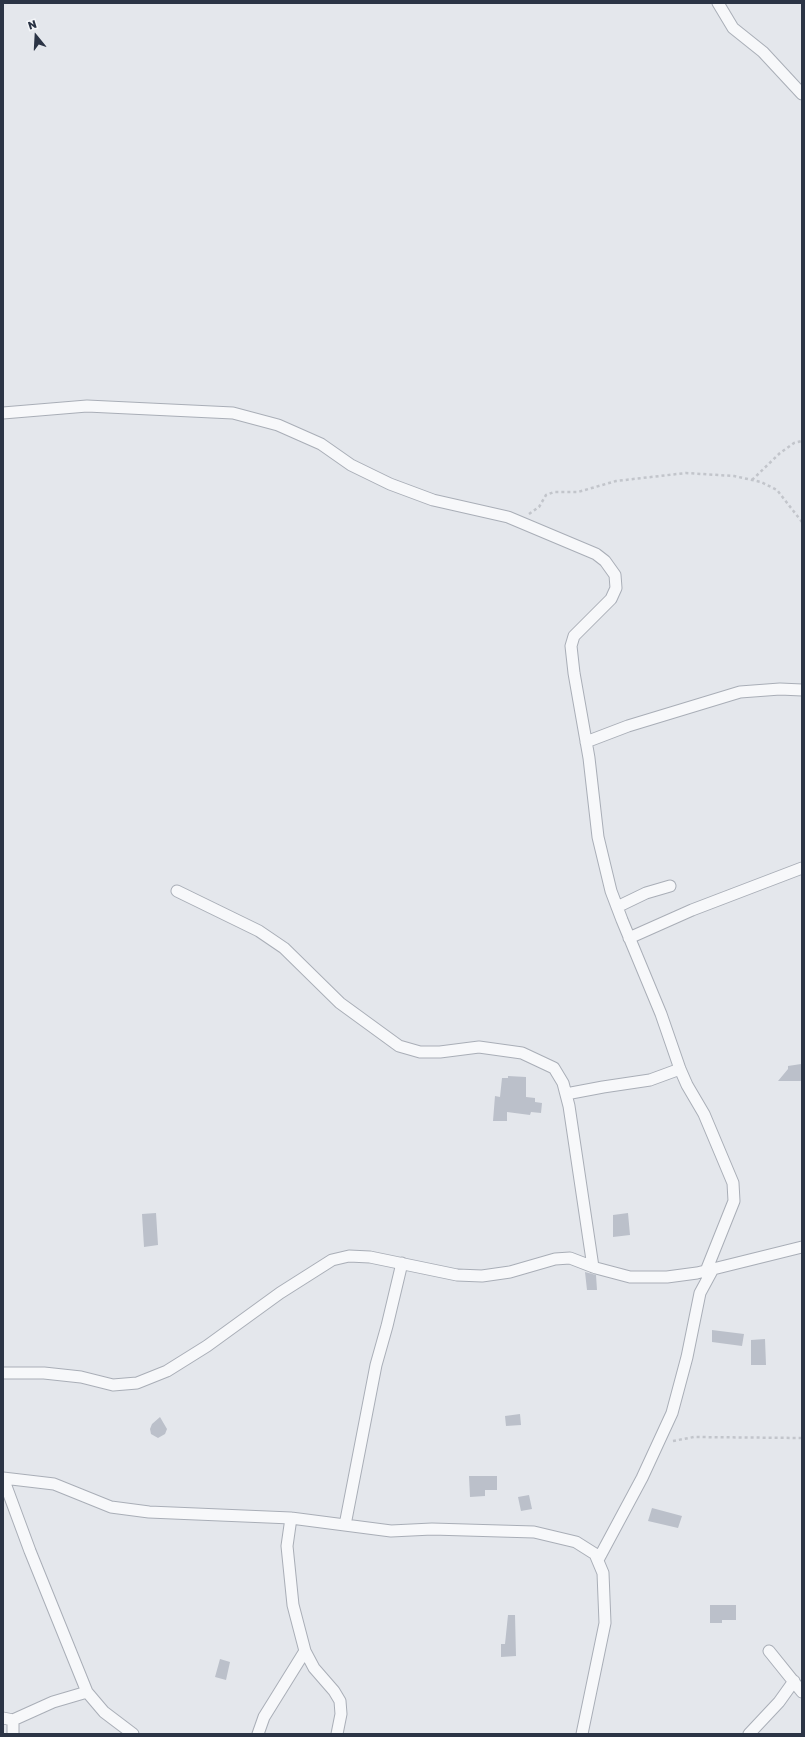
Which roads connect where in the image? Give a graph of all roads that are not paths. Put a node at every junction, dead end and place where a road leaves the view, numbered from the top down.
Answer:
1 (718, 3) edge
2 (802, 94) edge
3 (3, 412) edge
4 (802, 690) edge
5 (586, 742) junction
6 (802, 868) edge
7 (670, 886) dead end
8 (177, 891) dead end
9 (617, 907) junction
10 (630, 938) junction
11 (680, 1069) junction
12 (566, 1094) junction
13 (802, 1247) edge
14 (402, 1263) junction
15 (593, 1266) junction
16 (710, 1270) junction
17 (3, 1373) edge
18 (3, 1478) edge
19 (291, 1518) junction
20 (345, 1525) junction
21 (598, 1560) junction
22 (305, 1651) junction
23 (770, 1651) dead end
24 (794, 1681) junction
25 (86, 1692) junction
26 (802, 1692) edge
27 (8, 1719) edge
28 (14, 1734) edge
29 (133, 1734) edge
30 (258, 1734) edge
31 (337, 1734) edge
32 (582, 1734) edge
33 (749, 1734) edge

1 - 2 street
3 - 5 street
4 - 5 street
5 - 9 street
6 - 10 street
7 - 9 street
8 - 12 street
9 - 10 street
10 - 11 street
11 - 12 street
11 - 16 street
12 - 15 street
13 - 16 street
14 - 15 street
14 - 17 street
14 - 20 street
15 - 16 street
16 - 21 street
18 - 19 street
18 - 25 street
19 - 20 street
19 - 22 street
20 - 21 street
21 - 32 street
22 - 30 street
22 - 31 street
23 - 24 street
24 - 26 street
24 - 33 street
25 - 27 street
25 - 29 street
27 - 28 street

